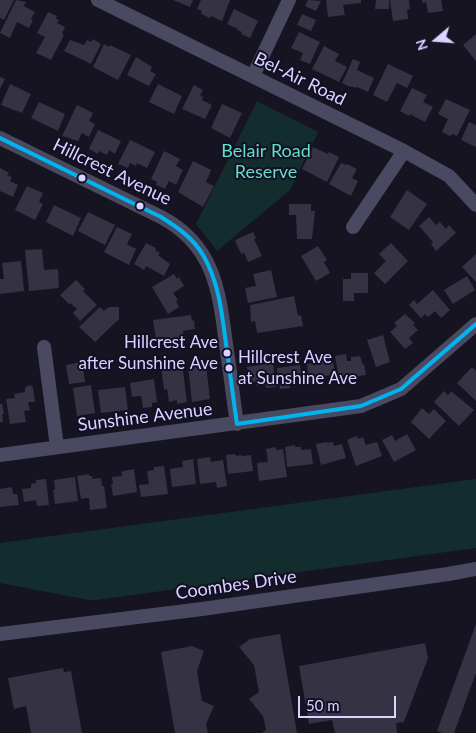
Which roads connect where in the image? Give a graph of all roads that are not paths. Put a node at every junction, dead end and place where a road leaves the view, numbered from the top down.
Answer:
1 (98, 0) edge
2 (289, 0) edge
3 (253, 76) junction
4 (0, 138) edge
5 (404, 151) junction
6 (476, 205) edge
7 (353, 227) dead end
8 (476, 324) edge
9 (44, 347) dead end
10 (237, 424) junction
11 (57, 447) junction
12 (0, 455) edge
13 (476, 569) edge
14 (0, 634) edge

1 - 3 street, Bel-Air Road
2 - 3 street
3 - 5 street, Bel-Air Road
4 - 10 street, Hillcrest Avenue
5 - 6 street, Bel-Air Road
5 - 7 street
8 - 10 street, Sunshine Avenue
9 - 11 street
10 - 11 street, Sunshine Avenue
11 - 12 street, Sunshine Avenue
13 - 14 street, Coombes Drive

